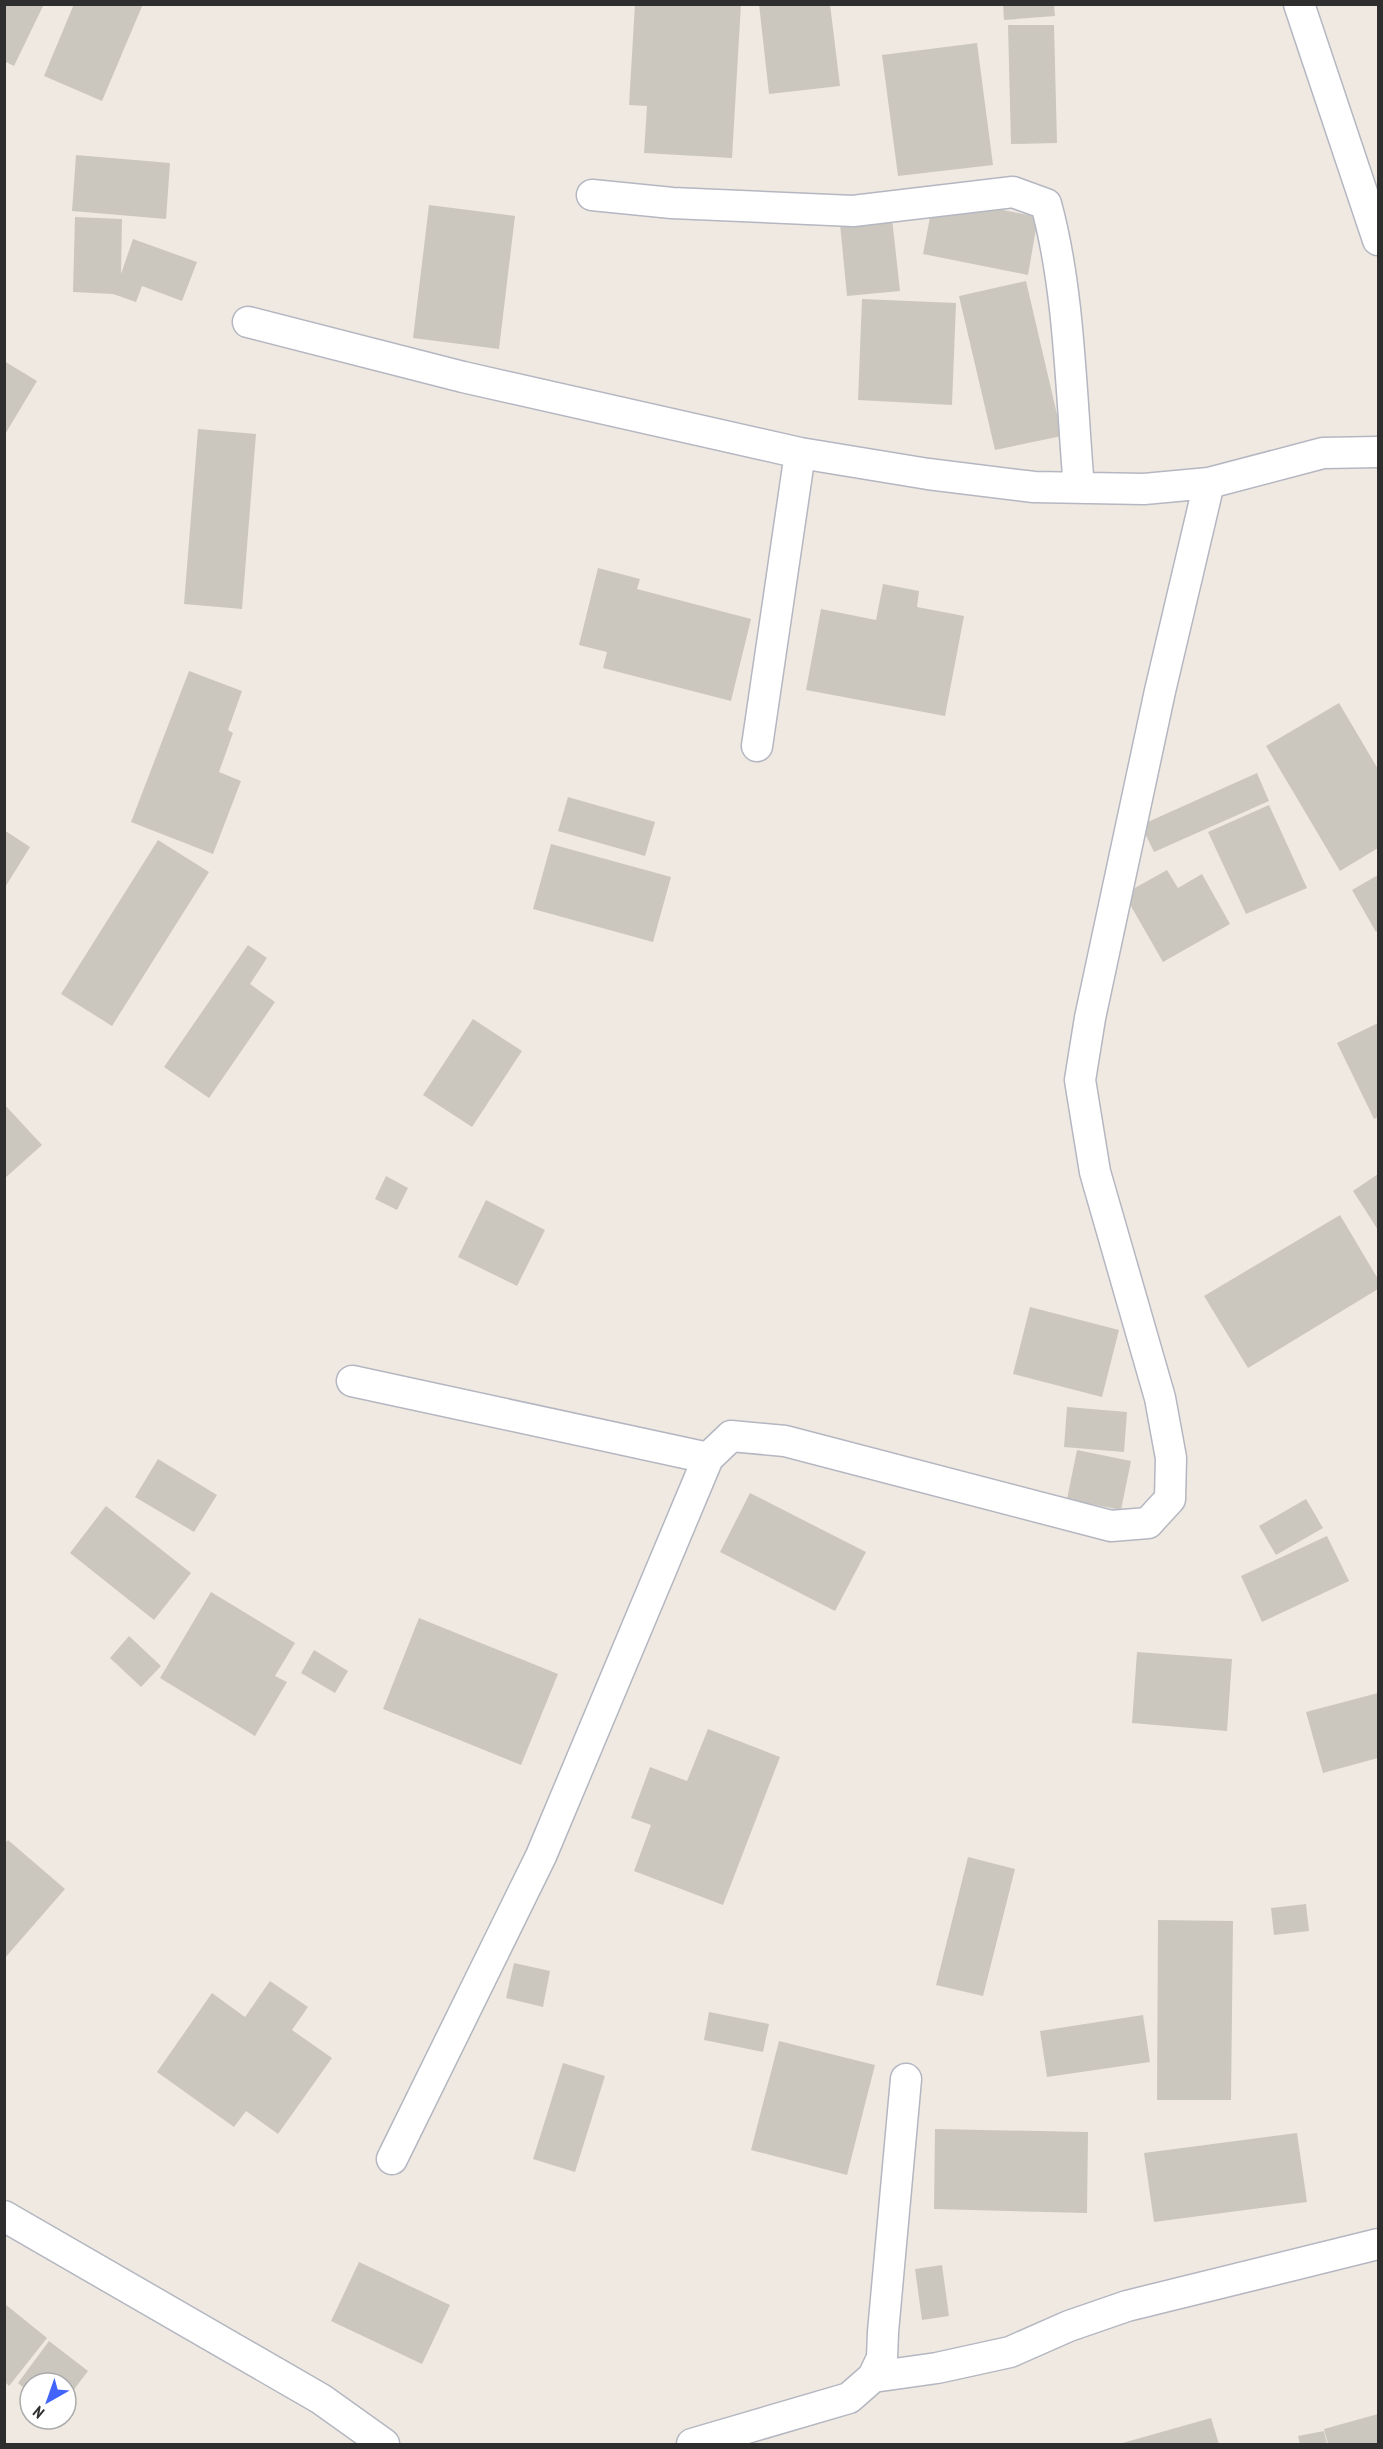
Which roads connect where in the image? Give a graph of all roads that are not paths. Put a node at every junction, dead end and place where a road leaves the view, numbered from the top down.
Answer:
1 (1299, 4) edge
2 (592, 195) dead end
3 (1378, 240) edge
4 (248, 322) dead end
5 (1378, 452) edge
6 (800, 453) junction
7 (1209, 483) junction
8 (1078, 488) junction
9 (757, 746) dead end
10 (352, 1381) dead end
11 (708, 1458) junction
12 (906, 2079) dead end
13 (392, 2159) dead end
14 (4, 2216) edge
15 (1378, 2244) edge
16 (873, 2377) junction
17 (384, 2445) edge
18 (692, 2445) edge

1 - 3 street
2 - 8 street
4 - 6 street
5 - 7 street
6 - 8 street
6 - 9 street
7 - 8 street
7 - 11 street
10 - 11 street
11 - 13 street
12 - 16 street
14 - 17 street
15 - 16 street
16 - 18 street

